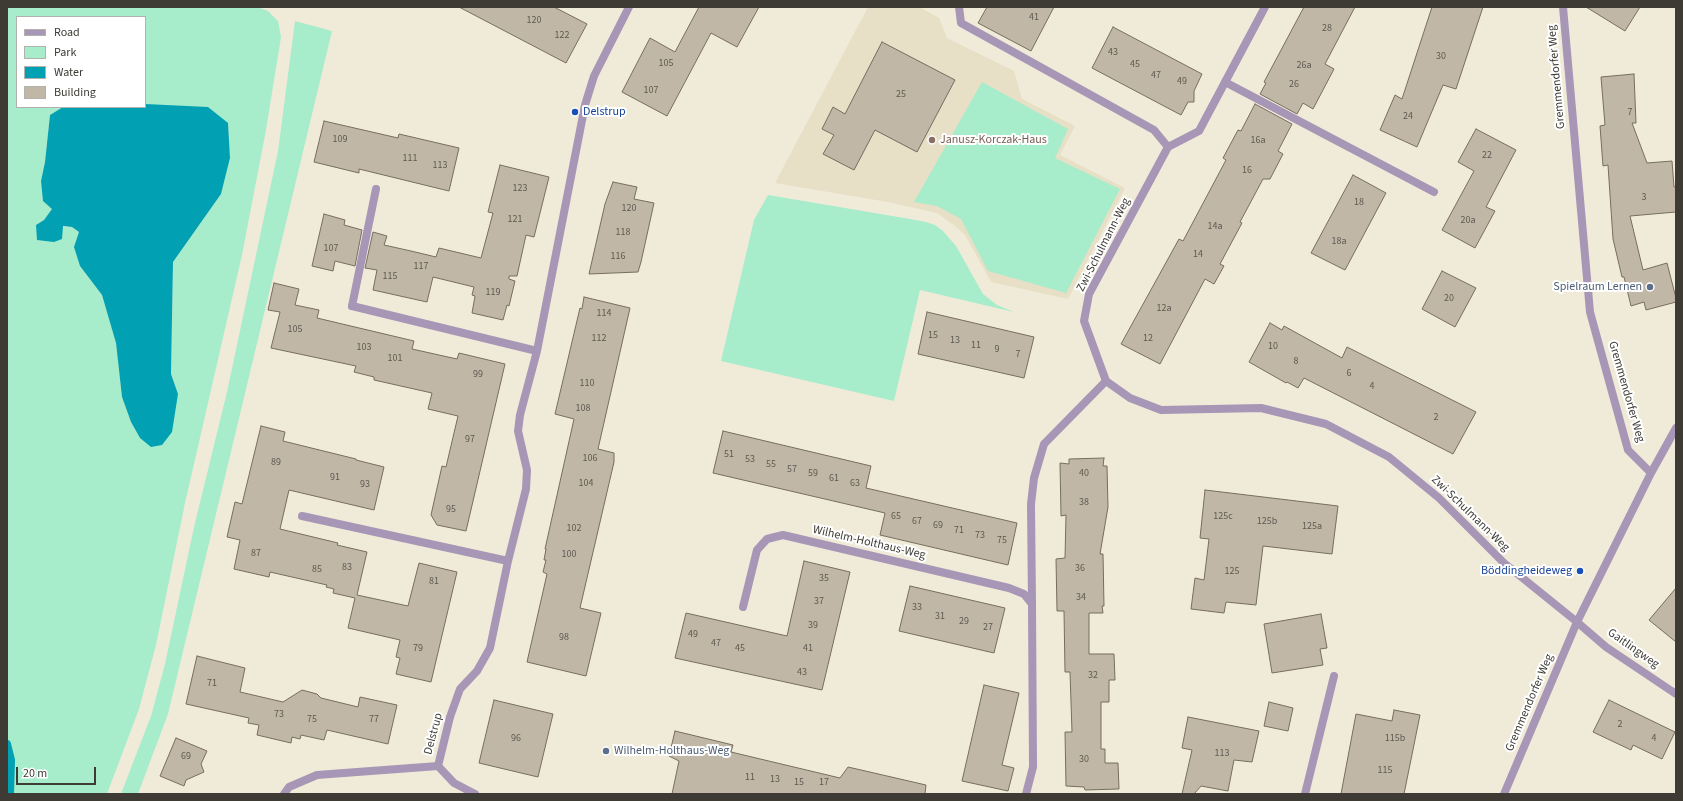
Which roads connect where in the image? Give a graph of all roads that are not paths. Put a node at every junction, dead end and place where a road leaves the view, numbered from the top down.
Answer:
1 (629, 7) edge
2 (959, 7) edge
3 (1265, 7) edge
4 (1563, 7) edge
5 (1225, 82) junction
6 (1168, 147) junction
7 (376, 189) dead end
8 (1434, 192) dead end
9 (537, 351) junction
10 (1106, 381) junction
11 (1676, 428) edge
12 (1651, 473) junction
13 (302, 516) dead end
14 (508, 561) junction
15 (1032, 604) junction
16 (743, 607) dead end
17 (1577, 622) junction
18 (1334, 676) dead end
19 (1676, 694) edge
20 (438, 766) junction
21 (284, 794) edge
22 (475, 794) edge
23 (1026, 794) edge
24 (1305, 794) edge
25 (1504, 794) edge

1 - 9 street, Delstrup
2 - 6 street
3 - 5 street
4 - 12 street, Gremmendorfer Weg
5 - 6 street
5 - 8 street
6 - 10 street, Zwi-Schulmann-Weg
7 - 9 street
9 - 14 street, Delstrup
10 - 15 street
10 - 17 street, Zwi-Schulmann-Weg
11 - 12 street
12 - 17 street, Gremmendorfer Weg
13 - 14 street
14 - 20 street, Delstrup
15 - 16 street, Wilhelm-Holthaus-Weg
15 - 23 street
17 - 19 street, Gaitlingweg
17 - 25 street, Gremmendorfer Weg
18 - 24 street
20 - 21 street, Delstrup
20 - 22 street

